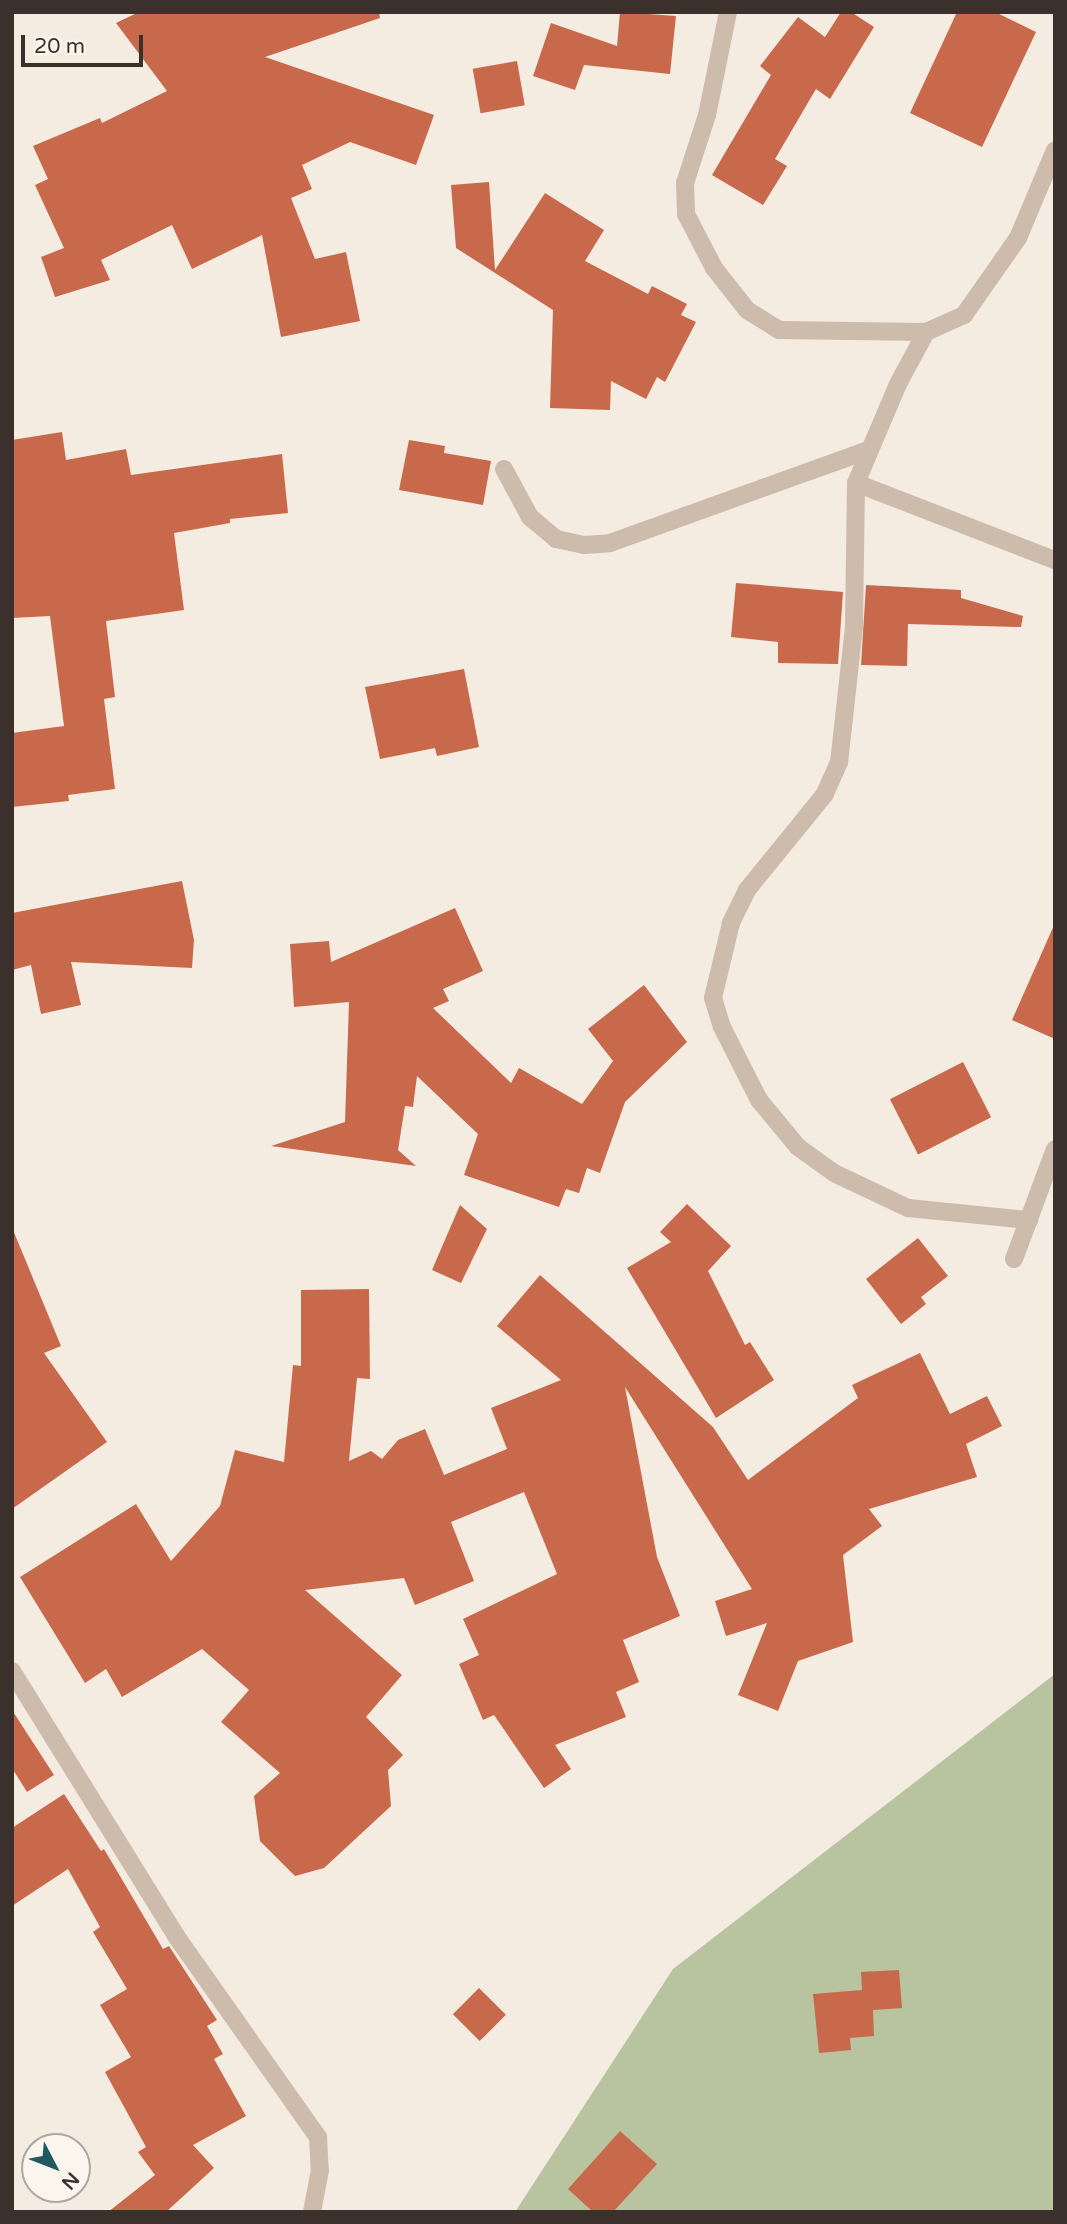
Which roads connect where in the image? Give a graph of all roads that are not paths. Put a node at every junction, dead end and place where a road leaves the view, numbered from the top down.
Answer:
1 (728, 12) edge
2 (1055, 150) edge
3 (926, 332) junction
4 (868, 450) junction
5 (504, 470) dead end
6 (856, 483) junction
7 (1055, 560) edge
8 (1055, 1149) edge
9 (1029, 1220) junction
10 (1014, 1259) dead end
11 (12, 1671) edge
12 (312, 2212) edge

1 - 3 street
2 - 3 street
3 - 4 street
4 - 5 street
4 - 6 street
6 - 7 street
6 - 9 street
8 - 9 street
9 - 10 street
11 - 12 street

